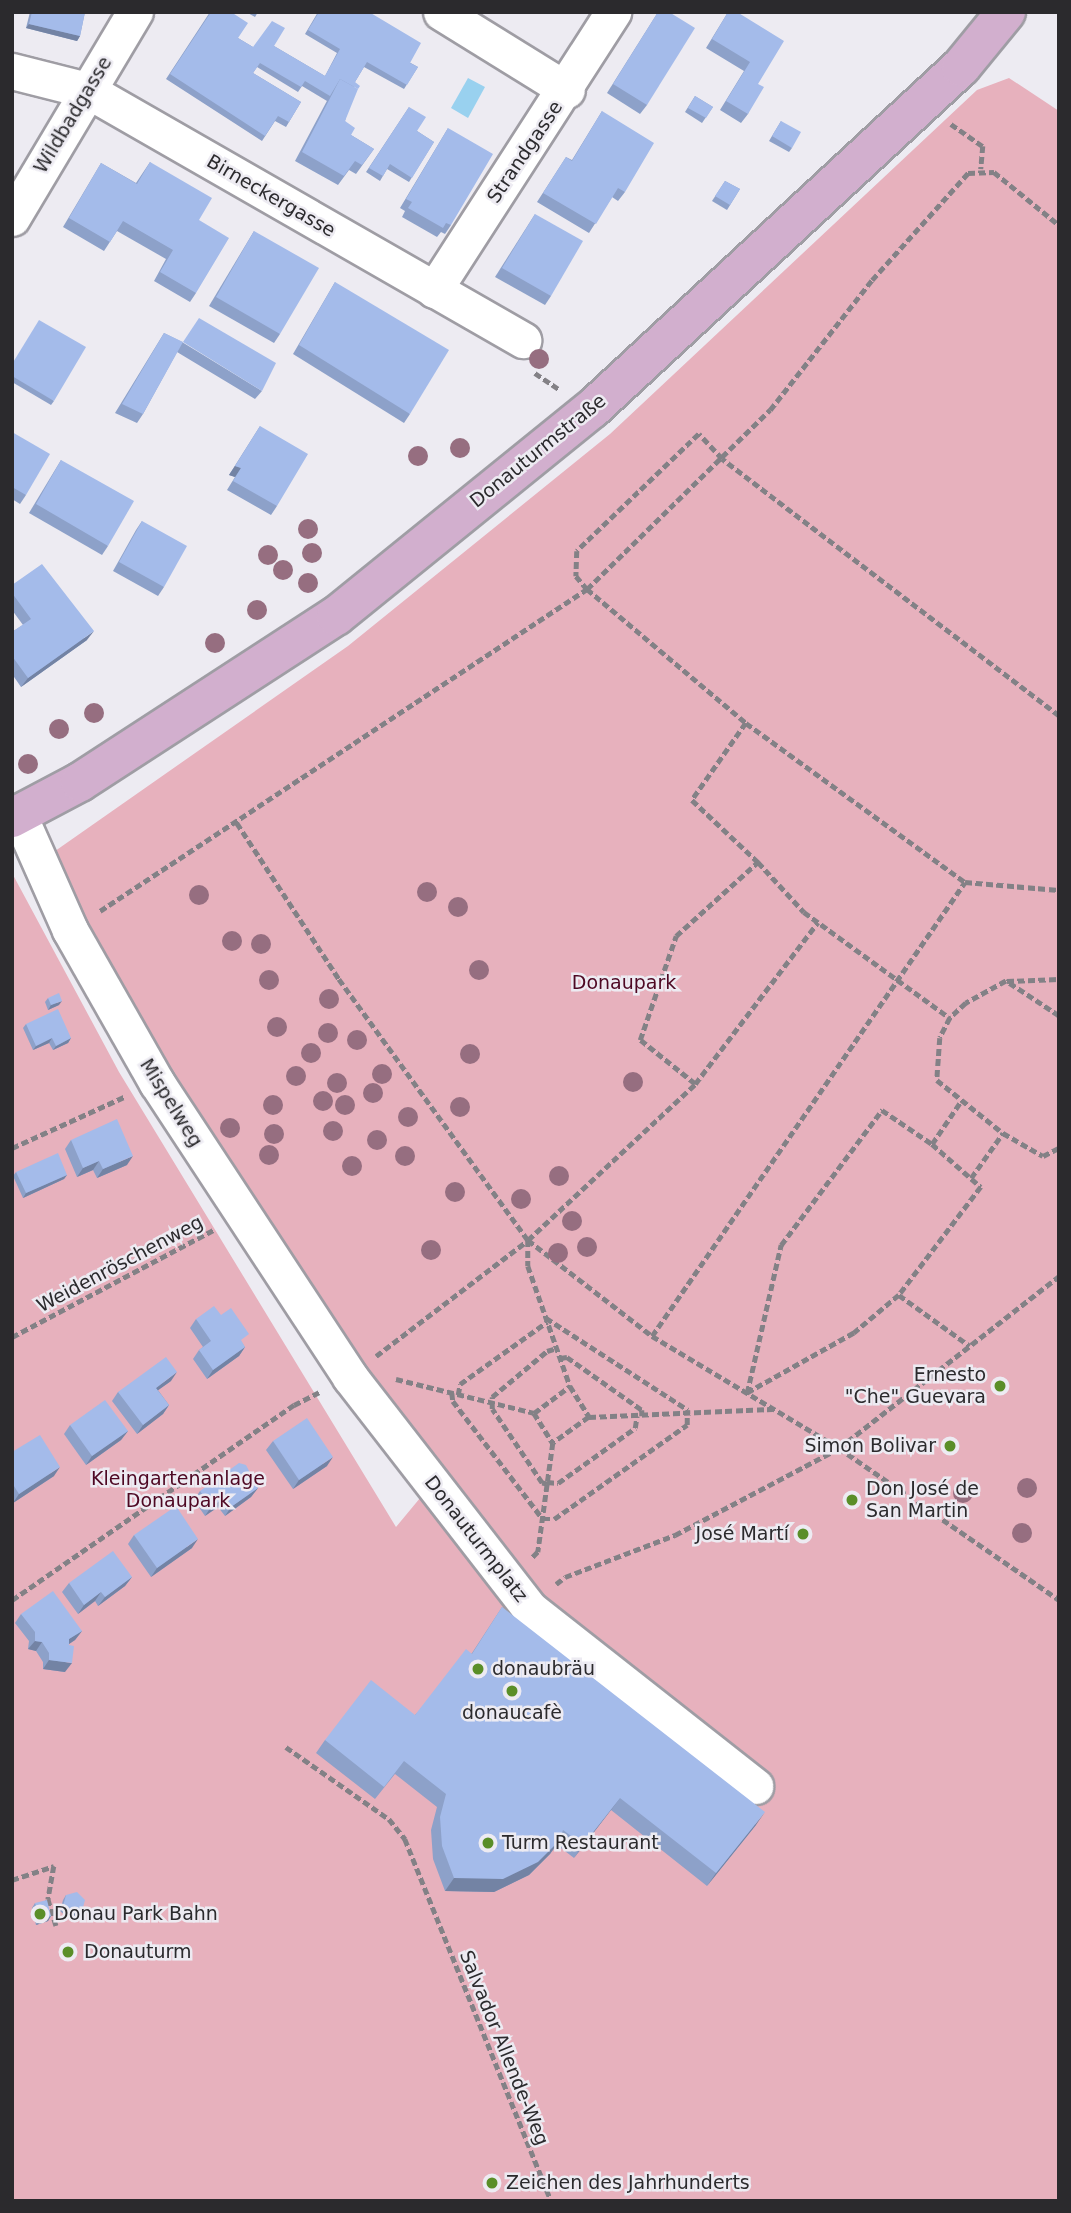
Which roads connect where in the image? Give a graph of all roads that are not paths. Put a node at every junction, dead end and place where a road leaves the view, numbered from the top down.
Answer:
1 (135, 12) edge
2 (441, 12) edge
3 (613, 12) edge
4 (1006, 12) edge
5 (12, 71) edge
6 (87, 90) junction
7 (567, 90) junction
8 (12, 218) edge
9 (434, 290) junction
10 (523, 340) dead end
11 (16, 816) edge
12 (350, 1377) joint
13 (755, 1786) dead end

1 - 6 street, Wildbadgasse
2 - 7 street
3 - 7 street, Strandgasse
4 - 11 main road, Donauturmstraße
5 - 6 street, Birneckergasse
6 - 8 street, Wildbadgasse
6 - 9 street, Birneckergasse
7 - 9 street, Strandgasse
9 - 10 street, Birneckergasse
11 - 12 street, Mispelweg
12 - 13 street, Donauturmplatz

